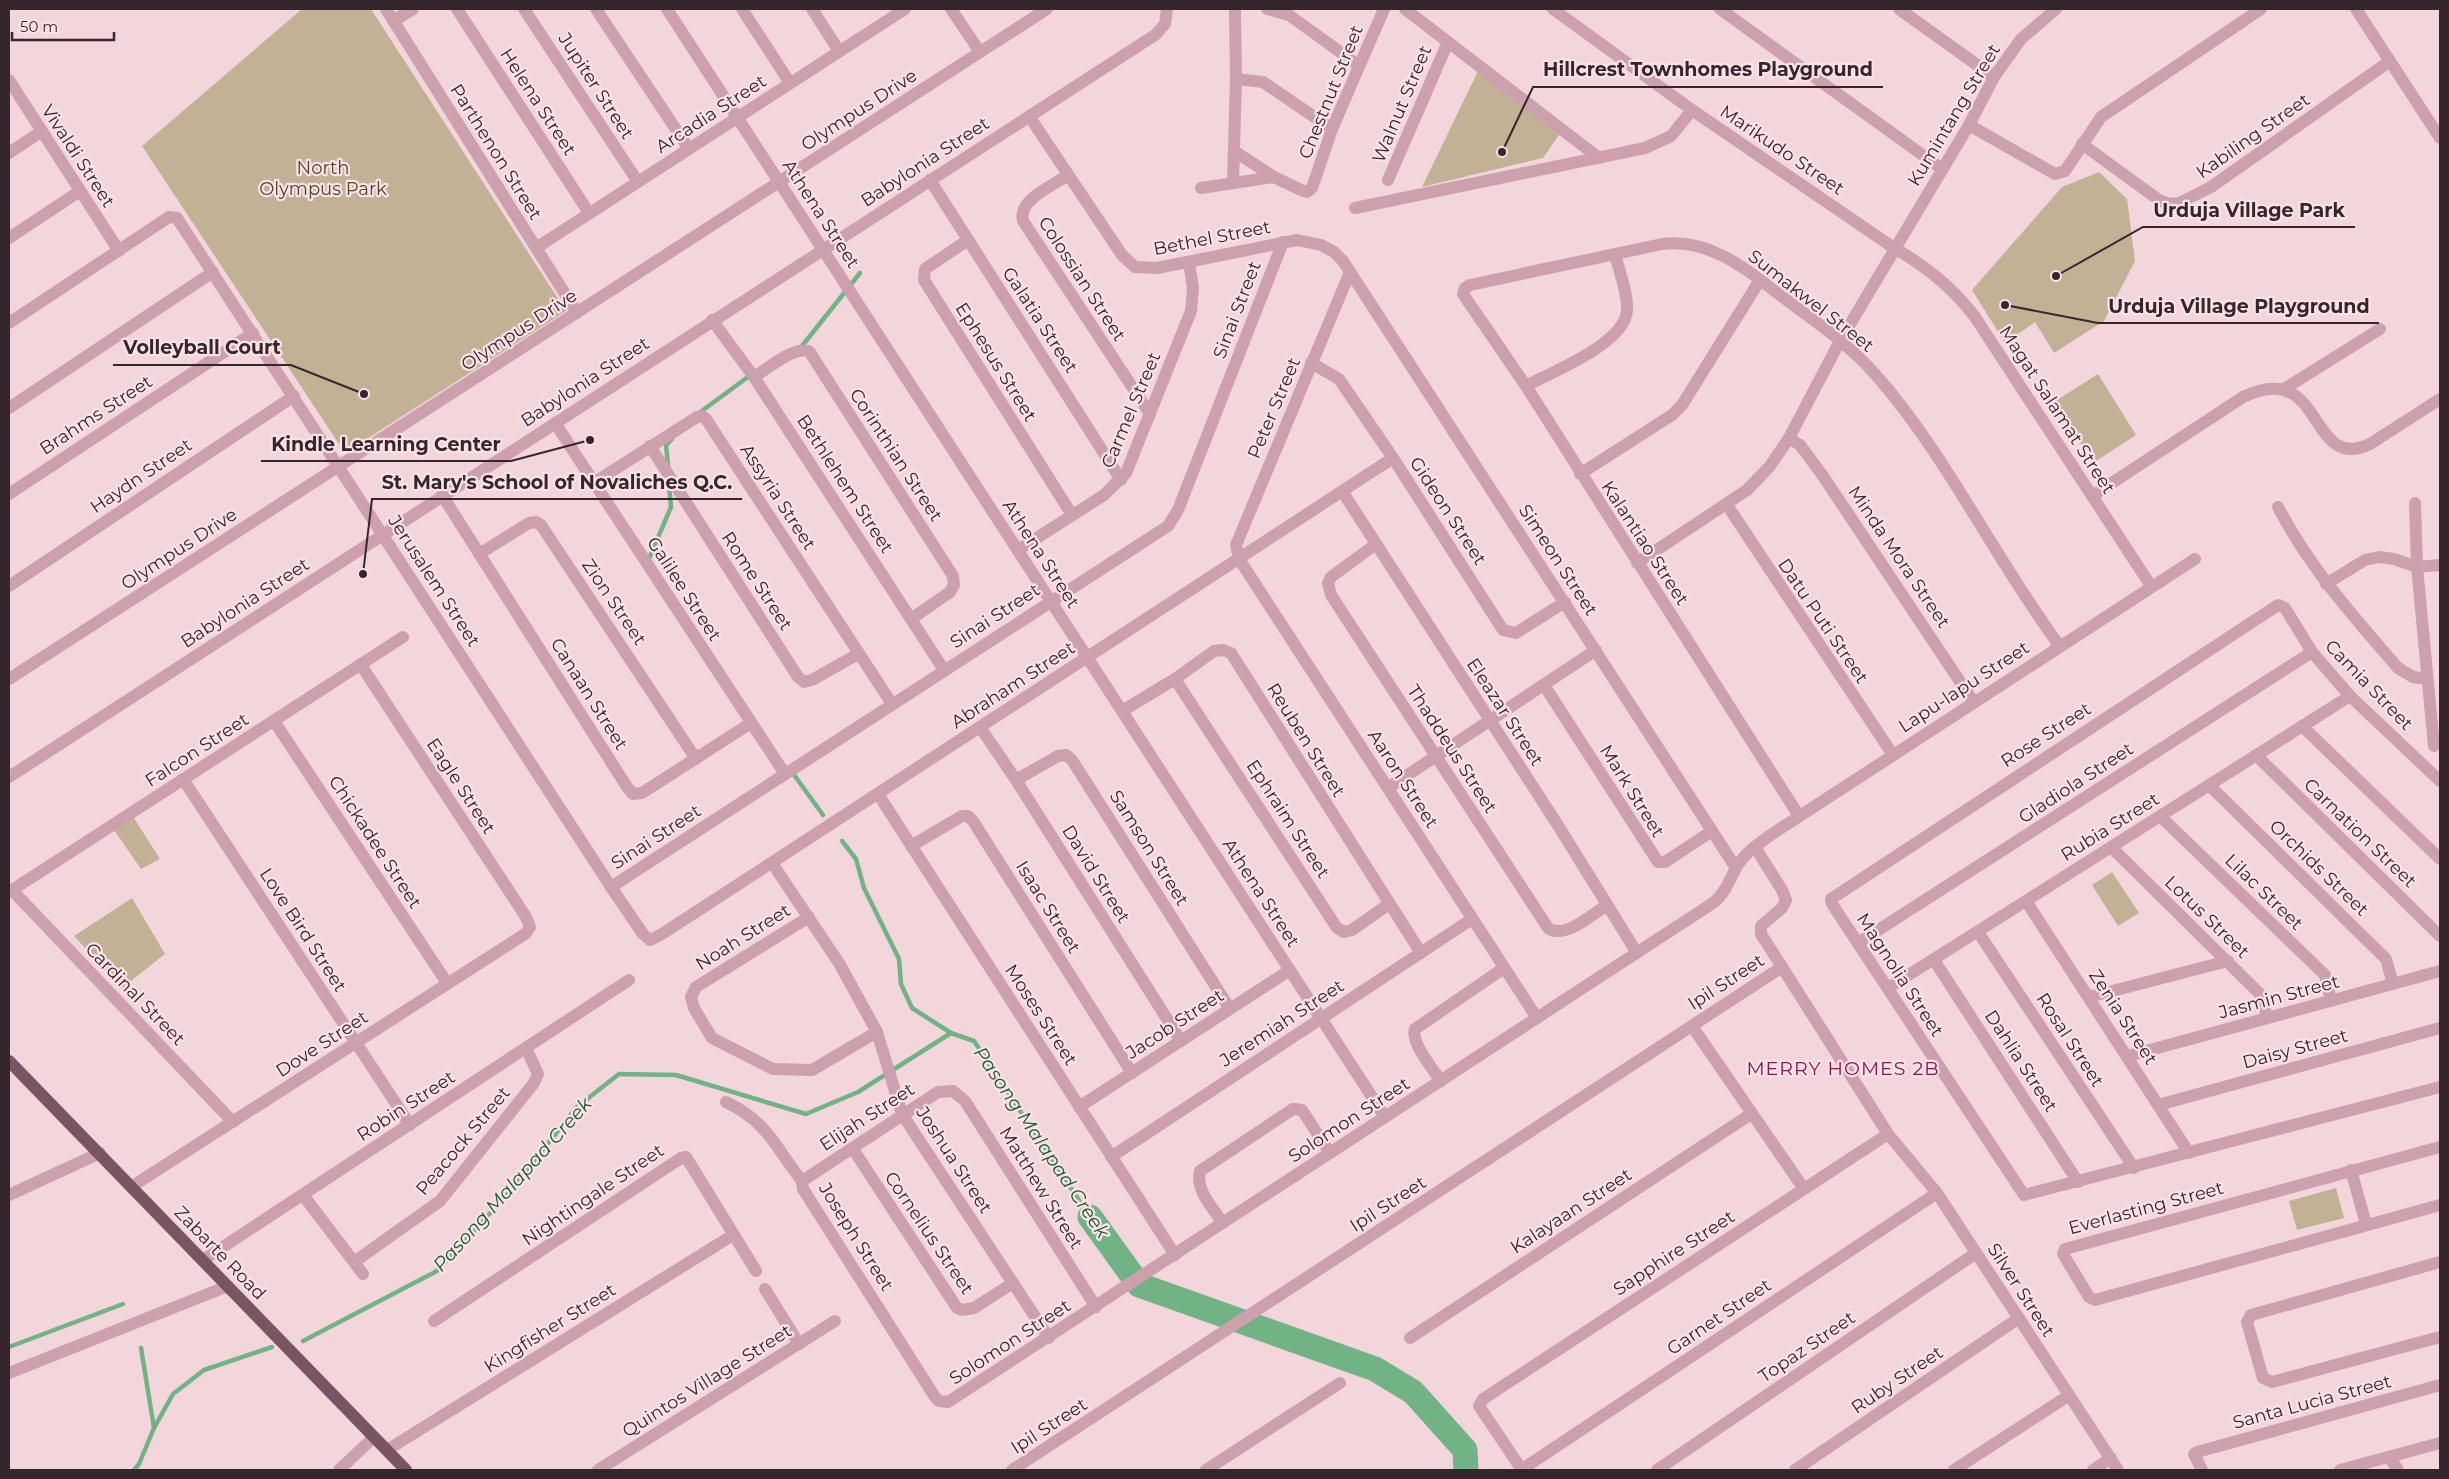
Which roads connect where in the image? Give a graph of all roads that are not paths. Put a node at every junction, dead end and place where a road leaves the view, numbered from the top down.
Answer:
1 (386, 9) edge
2 (413, 9) edge
3 (457, 9) edge
4 (524, 9) edge
5 (596, 9) edge
6 (668, 9) edge
7 (742, 9) edge
8 (812, 9) edge
9 (905, 9) edge
10 (951, 9) edge
11 (1047, 9) edge
12 (1167, 9) edge
13 (1235, 9) edge
14 (1267, 9) edge
15 (1384, 9) edge
16 (1405, 9) edge
17 (1553, 9) edge
18 (1720, 9) edge
19 (1899, 9) edge
20 (2056, 9) edge
21 (2261, 9) edge
22 (2356, 9) edge
23 (887, 14) edge
24 (394, 21) junction
25 (1448, 42) junction
26 (839, 51) junction
27 (980, 52) junction
28 (2390, 61) junction
29 (1358, 64) junction
30 (1994, 77) junction
31 (1236, 78) junction
32 (9, 80) edge
33 (790, 83) junction
34 (1692, 110) junction
35 (1029, 116) junction
36 (737, 117) junction
37 (1969, 125) junction
38 (1332, 129) junction
39 (42, 131) junction
40 (2440, 138) edge
41 (2082, 144) junction
42 (689, 149) junction
43 (1234, 151) junction
44 (9, 153) edge
45 (1599, 158) junction
46 (1942, 169) junction
47 (1068, 175) junction
48 (1274, 177) junction
49 (930, 180) junction
50 (1388, 180) dead end
51 (638, 182) junction
52 (779, 182) junction
53 (1232, 182) junction
54 (1200, 188) dead end
55 (80, 191) junction
56 (1355, 208) dead end
57 (589, 213) junction
58 (9, 238) edge
59 (968, 240) junction
60 (1283, 242) junction
61 (536, 248) junction
62 (1894, 248) junction
63 (822, 249) junction
64 (119, 251) junction
65 (1615, 254) junction
66 (1189, 262) junction
67 (213, 272) junction
68 (1350, 272) junction
69 (1760, 280) junction
70 (1465, 288) joint
71 (577, 313) junction
72 (712, 320) junction
73 (9, 322) edge
74 (2380, 329) dead end
75 (253, 333) junction
76 (1840, 341) junction
77 (1312, 363) junction
78 (754, 377) junction
79 (1526, 386) junction
80 (2284, 389) junction
81 (294, 396) junction
82 (2440, 399) edge
83 (9, 408) edge
84 (1150, 414) junction
85 (555, 423) junction
86 (1789, 438) junction
87 (650, 446) junction
88 (1393, 458) junction
89 (340, 467) junction
90 (1580, 474) junction
91 (1121, 480) junction
92 (595, 482) junction
93 (1342, 491) junction
94 (9, 494) edge
95 (442, 495) junction
96 (2092, 496) junction
97 (2415, 503) dead end
98 (1726, 505) junction
99 (2278, 507) dead end
100 (1072, 515) junction
101 (382, 534) junction
102 (1376, 544) junction
103 (1018, 550) junction
104 (479, 554) junction
105 (2195, 558) dead end
106 (1239, 559) junction
107 (1637, 563) junction
108 (2440, 565) edge
109 (2417, 567) junction
110 (2326, 584) junction
111 (9, 586) edge
112 (2151, 586) junction
113 (1050, 601) junction
114 (1565, 602) junction
115 (2282, 606) joint
116 (911, 619) junction
117 (403, 637) dead end
118 (2059, 645) junction
119 (1596, 650) junction
120 (2312, 652) junction
121 (858, 654) junction
122 (1088, 657) junction
123 (361, 664) junction
124 (944, 670) junction
125 (9, 679) edge
126 (1175, 679) junction
127 (2427, 679) junction
128 (1544, 685) junction
129 (2350, 696) junction
130 (1973, 701) junction
131 (892, 704) junction
132 (1122, 712) junction
133 (1490, 720) junction
134 (274, 721) junction
135 (751, 723) junction
136 (2302, 726) junction
137 (980, 727) junction
138 (2434, 746) dead end
139 (1892, 755) junction
140 (1436, 756) junction
141 (2256, 756) junction
142 (696, 758) junction
143 (785, 774) junction
144 (9, 777) edge
145 (183, 779) junction
146 (1016, 780) junction
147 (2440, 781) edge
148 (2209, 785) junction
149 (1388, 788) junction
150 (878, 794) junction
151 (1799, 816) junction
152 (2160, 816) junction
153 (1712, 831) junction
154 (911, 846) junction
155 (1755, 846) junction
156 (2111, 847) junction
157 (2440, 859) edge
158 (772, 863) junction
159 (1736, 868) junction
160 (611, 887) junction
161 (10, 891) edge
162 (1831, 899) joint
163 (2026, 901) junction
164 (1389, 904) junction
165 (1607, 905) junction
166 (809, 917) junction
167 (1472, 920) junction
168 (530, 927) joint
169 (1978, 932) junction
170 (2440, 936) edge
171 (650, 940) joint
172 (1858, 943) junction
173 (1421, 953) junction
174 (1637, 953) junction
175 (1934, 960) junction
176 (2228, 961) junction
177 (1782, 967) junction
178 (1504, 968) junction
179 (1290, 970) junction
180 (2440, 971) edge
181 (629, 980) dead end
182 (447, 983) junction
183 (2393, 984) junction
184 (1888, 988) junction
185 (2089, 997) junction
186 (2331, 1001) junction
187 (1230, 1009) junction
188 (1321, 1018) junction
189 (1537, 1018) junction
190 (2267, 1018) junction
191 (1692, 1026) junction
192 (2440, 1028) edge
193 (877, 1032) junction
194 (1181, 1041) junction
195 (356, 1044) junction
196 (526, 1048) junction
197 (2128, 1056) junction
198 (9, 1061) edge
199 (1132, 1074) junction
200 (1441, 1081) junction
201 (2440, 1087) edge
202 (953, 1091) joint
203 (726, 1102) dead end
204 (2158, 1105) junction
205 (1079, 1107) junction
206 (902, 1114) junction
207 (1751, 1114) junction
208 (1385, 1117) junction
209 (234, 1122) junction
210 (410, 1125) junction
211 (1888, 1134) junction
212 (2440, 1147) edge
213 (853, 1149) junction
214 (100, 1153) junction
215 (1330, 1153) junction
216 (2189, 1153) junction
217 (1111, 1157) junction
218 (2134, 1168) junction
219 (2351, 1170) junction
220 (802, 1181) junction
221 (2078, 1182) junction
222 (131, 1187) junction
223 (1804, 1189) junction
224 (1937, 1193) junction
225 (9, 1195) edge
226 (303, 1195) junction
227 (2440, 1205) edge
228 (1223, 1223) junction
229 (2366, 1224) junction
230 (733, 1235) junction
231 (1976, 1252) junction
232 (1175, 1255) junction
233 (203, 1260) junction
234 (354, 1262) junction
235 (2440, 1262) edge
236 (756, 1271) dead end
237 (363, 1274) dead end
238 (1013, 1283) junction
239 (228, 1286) junction
240 (765, 1289) dead end
241 (1096, 1307) junction
242 (2019, 1318) junction
243 (434, 1321) dead end
244 (835, 1321) dead end
245 (2440, 1337) edge
246 (1049, 1338) junction
247 (1410, 1338) dead end
248 (799, 1344) junction
249 (9, 1373) edge
250 (1340, 1383) dead end
251 (2440, 1384) edge
252 (2068, 1396) junction
253 (944, 1403) joint
254 (374, 1437) junction
255 (2440, 1443) edge
256 (387, 1450) junction
257 (2389, 1457) junction
258 (2111, 1458) junction
259 (339, 1470) edge
260 (406, 1470) edge
261 (598, 1470) edge
262 (1012, 1470) edge
263 (1206, 1470) edge
264 (1521, 1470) edge
265 (1657, 1470) edge
266 (1795, 1470) edge
267 (1954, 1470) edge
268 (2092, 1470) edge
269 (2118, 1470) edge
270 (2202, 1470) edge
271 (2340, 1470) edge
272 (2398, 1470) edge

1 - 24 street, Parthenon Street
2 - 24 street
3 - 57 street, Helena Street
4 - 51 street, Jupiter Street
5 - 42 street
6 - 36 street, Athena Street
7 - 33 street
8 - 26 street
9 - 23 street, Arcadia Street
10 - 27 street
11 - 27 street, Olympus Drive
12 - 35 street, Babylonia Street
13 - 31 street
14 - 29 street
15 - 29 street, Chestnut Street
16 - 25 street
17 - 34 street, Marikudo Street
18 - 46 street
19 - 30 street
20 - 30 street, Kumintang Street
21 - 41 street
22 - 28 street
23 - 26 street, Arcadia Street
24 - 61 street, Parthenon Street
25 - 45 street
25 - 50 street, Walnut Street
26 - 33 street, Arcadia Street
27 - 52 street, Olympus Drive
28 - 40 street
28 - 41 street, Kabiling Street
29 - 38 street, Chestnut Street
30 - 37 street, Kumintang Street
31 - 38 street
31 - 43 street
32 - 39 street, Vivaldi Street
33 - 36 street, Arcadia Street
34 - 45 street
34 - 62 street, Marikudo Street
35 - 47 street, Bethel Street
35 - 49 street, Babylonia Street
36 - 42 street, Arcadia Street
36 - 52 street, Athena Street
37 - 41 street
37 - 46 street, Kumintang Street
38 - 48 street, Chestnut Street
39 - 44 street
39 - 55 street, Vivaldi Street
42 - 51 street, Arcadia Street
43 - 48 street
43 - 53 street
45 - 56 street
46 - 62 street, Kumintang Street
47 - 66 street, Bethel Street
47 - 84 street, Colossian Street
48 - 53 street
49 - 59 street, Galatia Street
49 - 63 street, Babylonia Street
51 - 57 street, Arcadia Street
52 - 63 street, Athena Street
52 - 71 street, Olympus Drive
53 - 54 street
55 - 58 street
55 - 64 street, Vivaldi Street
57 - 61 street, Arcadia Street
59 - 91 street, Galatia Street
59 - 100 street, Ephesus Street
60 - 66 street, Bethel Street
60 - 68 street, Bethel Street
60 - 113 street, Sinai Street
61 - 71 street, Parthenon Street
62 - 76 street, Kumintang Street
62 - 96 street, Magat Salamat Street
63 - 72 street, Babylonia Street
63 - 103 street, Athena Street
64 - 67 street, Jerusalem Street
64 - 73 street
65 - 69 street, Sumakwel Street
65 - 70 street, Sumakwel Street
65 - 79 street
66 - 84 street, Carmel Street
67 - 75 street, Jerusalem Street
67 - 83 street
68 - 77 street, Peter Street
68 - 114 street, Simeon Street
69 - 76 street, Sumakwel Street
69 - 90 street
70 - 79 street, Kalantiao Street
71 - 89 street, Olympus Drive
72 - 78 street, Bethlehem Street
72 - 85 street, Babylonia Street
74 - 80 street
75 - 81 street, Jerusalem Street
75 - 94 street, Brahms Street
76 - 86 street, Kumintang Street
76 - 118 street, Sumakwel Street
77 - 88 street, Gideon Street
77 - 106 street, Peter Street
78 - 116 street, Bethlehem Street
78 - 116 street, Corinthian Street
79 - 90 street, Kalantiao Street
80 - 82 street
80 - 96 street
81 - 89 street, Jerusalem Street
81 - 111 street, Haydn Street
84 - 91 street, Carmel Street
85 - 92 street, Galilee Street
85 - 95 street, Babylonia Street
86 - 98 street, Kumintang Street
86 - 130 street, Minda Mora Street
87 - 92 street, Assyria Street
87 - 121 street, Rome Street
87 - 121 street, Assyria Street
88 - 93 street, Abraham Street
88 - 114 street, Gideon Street
89 - 101 street, Jerusalem Street
89 - 125 street, Olympus Drive
90 - 107 street, Kalantiao Street
91 - 100 street, Carmel Street
92 - 135 street, Galilee Street
93 - 102 street, Eleazar Street
93 - 106 street, Abraham Street
95 - 101 street, Babylonia Street
95 - 104 street, Canaan Street
96 - 112 street, Magat Salamat Street
97 - 109 street
98 - 107 street, Kumintang Street
98 - 139 street, Datu Puti Street
99 - 110 street
100 - 103 street, Carmel Street
101 - 144 street, Babylonia Street
101 - 160 street, Jerusalem Street
102 - 133 street, Eleazar Street
102 - 140 street, Thaddeus Street
103 - 113 street, Athena Street
104 - 142 street, Zion Street
104 - 142 street, Canaan Street
105 - 112 street, Lapu-lapu Street
106 - 122 street, Abraham Street
106 - 149 street, Aaron Street
107 - 151 street, Kalantiao Street
108 - 109 street
109 - 110 street
109 - 127 street
110 - 127 street
112 - 118 street, Lapu-lapu Street
113 - 122 street, Athena Street
113 - 124 street, Sinai Street
114 - 119 street, Simeon Street
115 - 120 street, Camia Street
115 - 162 street, Rose Street
116 - 124 street, Bethlehem Street
117 - 123 street, Falcon Street
118 - 130 street, Lapu-lapu Street
119 - 128 street
119 - 153 street, Simeon Street
120 - 129 street, Camia Street
120 - 172 street, Gladiola Street
121 - 131 street, Assyria Street
122 - 132 street, Athena Street
122 - 137 street, Abraham Street
123 - 134 street, Falcon Street
123 - 168 street, Eagle Street
124 - 131 street, Sinai Street
126 - 132 street, Reuben Street
126 - 164 street, Ephraim Street
126 - 164 street, Reuben Street
127 - 138 street
128 - 133 street
128 - 153 street, Mark Street
129 - 136 street, Rubia Street
129 - 147 street, Camia Street
130 - 139 street, Lapu-lapu Street
131 - 143 street, Sinai Street
132 - 179 street, Athena Street
133 - 140 street
133 - 165 street, Eleazar Street
134 - 145 street, Falcon Street
134 - 182 street, Chickadee Street
135 - 142 street, Canaan Street
135 - 143 street, Galilee Street
136 - 141 street, Rubia Street
136 - 157 street
137 - 146 street, David Street
137 - 150 street, Abraham Street
139 - 151 street, Lapu-lapu Street
140 - 149 street
140 - 165 street, Thaddeus Street
141 - 148 street, Rubia Street
141 - 170 street, Carnation Street
143 - 160 street, Sinai Street
145 - 161 street, Falcon Street
145 - 195 street, Love Bird Street
146 - 187 street, Samson Street
146 - 194 street, David Street
148 - 152 street, Rubia Street
148 - 183 street, Orchids Street
149 - 167 street, Aaron Street
150 - 154 street, Moses Street
150 - 158 street, Abraham Street
151 - 155 street, Lapu-lapu Street
152 - 156 street, Rubia Street
152 - 186 street, Lilac Street
153 - 159 street, Simeon Street
154 - 199 street, Isaac Street
154 - 205 street, Moses Street
155 - 159 street, Solomon Street
155 - 177 street, Silver Street
156 - 163 street, Rubia Street
156 - 176 street, Lotus Street
158 - 166 street, Joshua Street
158 - 171 street, Abraham Street
159 - 174 street, Solomon Street
160 - 171 street, Jerusalem Street
161 - 209 street, Cardinal Street
162 - 172 street, Magnolia Street
163 - 169 street, Rubia Street
163 - 185 street, Zenia Street
164 - 173 street, Reuben Street
165 - 174 street, Eleazar Street
166 - 193 street, Joshua Street
166 - 193 street, Noah Street
167 - 173 street, Jeremiah Street
167 - 178 street, Aaron Street
168 - 182 street, Dove Street
169 - 175 street, Rubia Street
169 - 218 street, Rosal Street
172 - 184 street, Magnolia Street
173 - 188 street, Jeremiah Street
174 - 189 street, Solomon Street
175 - 184 street, Rubia Street
175 - 221 street, Dahlia Street
176 - 185 street
176 - 190 street, Lotus Street
177 - 191 street, Ipil Street
177 - 211 street, Silver Street
178 - 189 street, Aaron Street
178 - 200 street
179 - 187 street, Jacob Street
179 - 188 street, Athena Street
180 - 183 street, Jasmin Street
181 - 196 street, Robin Street
182 - 195 street, Dove Street
183 - 186 street, Jasmin Street
184 - 221 street, Magnolia Street
185 - 197 street, Zenia Street
186 - 190 street, Jasmin Street
187 - 194 street, Jacob Street
188 - 208 street, Athena Street
188 - 217 street, Jeremiah Street
189 - 200 street, Solomon Street
190 - 197 street, Jasmin Street
191 - 207 street
191 - 262 street, Ipil Street
192 - 204 street, Daisy Street
193 - 206 street, Joshua Street
194 - 199 street, Jacob Street
195 - 209 street, Dove Street
195 - 210 street, Love Bird Street
196 - 210 street, Robin Street
196 - 234 street, Peacock Street
197 - 204 street, Zenia Street
198 - 214 main road, Zabarte Road
199 - 205 street, Jacob Street
200 - 208 street, Solomon Street
201 - 216 street
202 - 206 street, Elijah Street
202 - 241 street, Matthew Street
203 - 220 street, Joseph Street
204 - 216 street, Zenia Street
205 - 217 street, Moses Street
206 - 213 street, Elijah Street
206 - 238 street, Joshua Street
207 - 223 street
207 - 247 street, Kalayaan Street
208 - 215 street, Solomon Street
209 - 222 street, Dove Street
210 - 226 street, Robin Street
211 - 223 street, Sapphire Street
211 - 224 street, Silver Street
212 - 219 street, Everlasting Street
213 - 220 street, Elijah Street
213 - 238 street, Cornelius Street
214 - 222 main road, Zabarte Road
214 - 225 street
215 - 228 street, Solomon Street
215 - 228 street
216 - 218 street
217 - 232 street, Moses Street
218 - 221 street
219 - 229 street
219 - 229 street, Everlasting Street
220 - 253 street, Joseph Street
222 - 233 main road, Zabarte Road
223 - 264 street, Sapphire Street
224 - 231 street, Silver Street
224 - 264 street, Garnet Street
226 - 233 street, Robin Street
226 - 234 street
227 - 229 street, Everlasting Street
228 - 232 street, Solomon Street
230 - 236 street, Nightingale Street
230 - 243 street, Nightingale Street
230 - 256 street, Kingfisher Street
231 - 242 street, Silver Street
231 - 265 street, Topaz Street
232 - 241 street, Solomon Street
233 - 239 main road, Zabarte Road
234 - 237 street
235 - 245 street
238 - 246 street, Joshua Street
239 - 249 street
239 - 254 main road, Zabarte Road
240 - 248 street
241 - 246 street, Solomon Street
242 - 252 street, Silver Street
242 - 266 street, Ruby Street
244 - 248 street, Quintos Village Street
246 - 253 street, Solomon Street
248 - 261 street, Quintos Village Street
250 - 263 street
251 - 270 street, Santa Lucia Street
252 - 258 street, Silver Street
252 - 267 street
254 - 256 main road, Zabarte Road
254 - 259 street
255 - 257 street
256 - 260 main road, Zabarte Road
257 - 271 street
257 - 272 street
258 - 268 street
258 - 269 street, Silver Street

